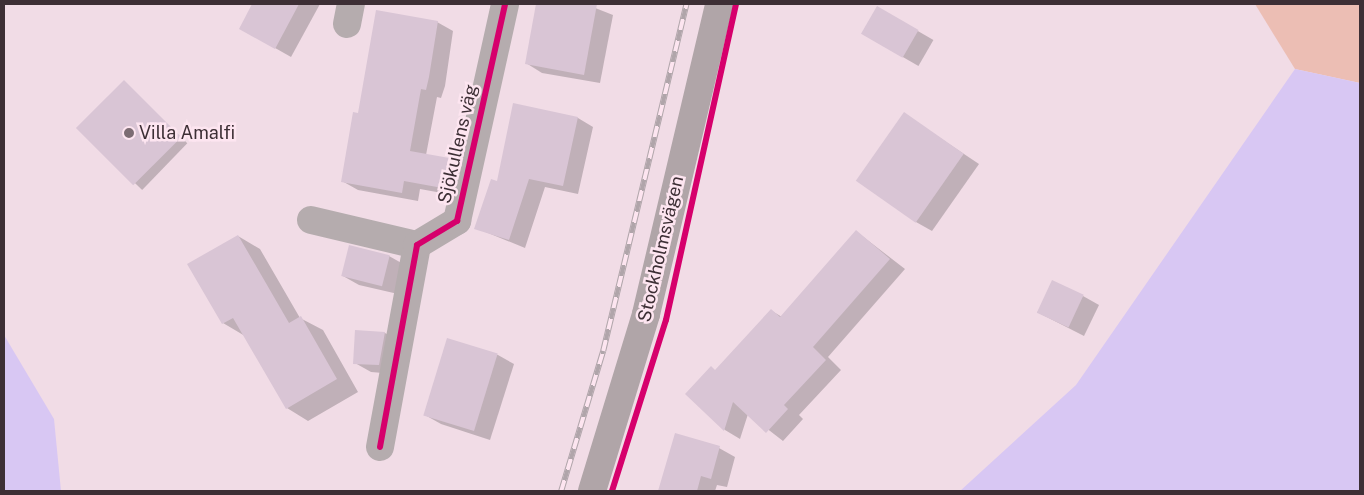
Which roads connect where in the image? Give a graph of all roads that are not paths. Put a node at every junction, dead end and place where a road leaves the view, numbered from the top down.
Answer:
1 (505, 4) edge
2 (719, 4) edge
3 (311, 220) dead end
4 (417, 245) junction
5 (380, 447) dead end
6 (592, 491) edge

1 - 4 street, Sjökullens väg
2 - 6 main road, Stockholmsvägen
3 - 4 street
4 - 5 street

